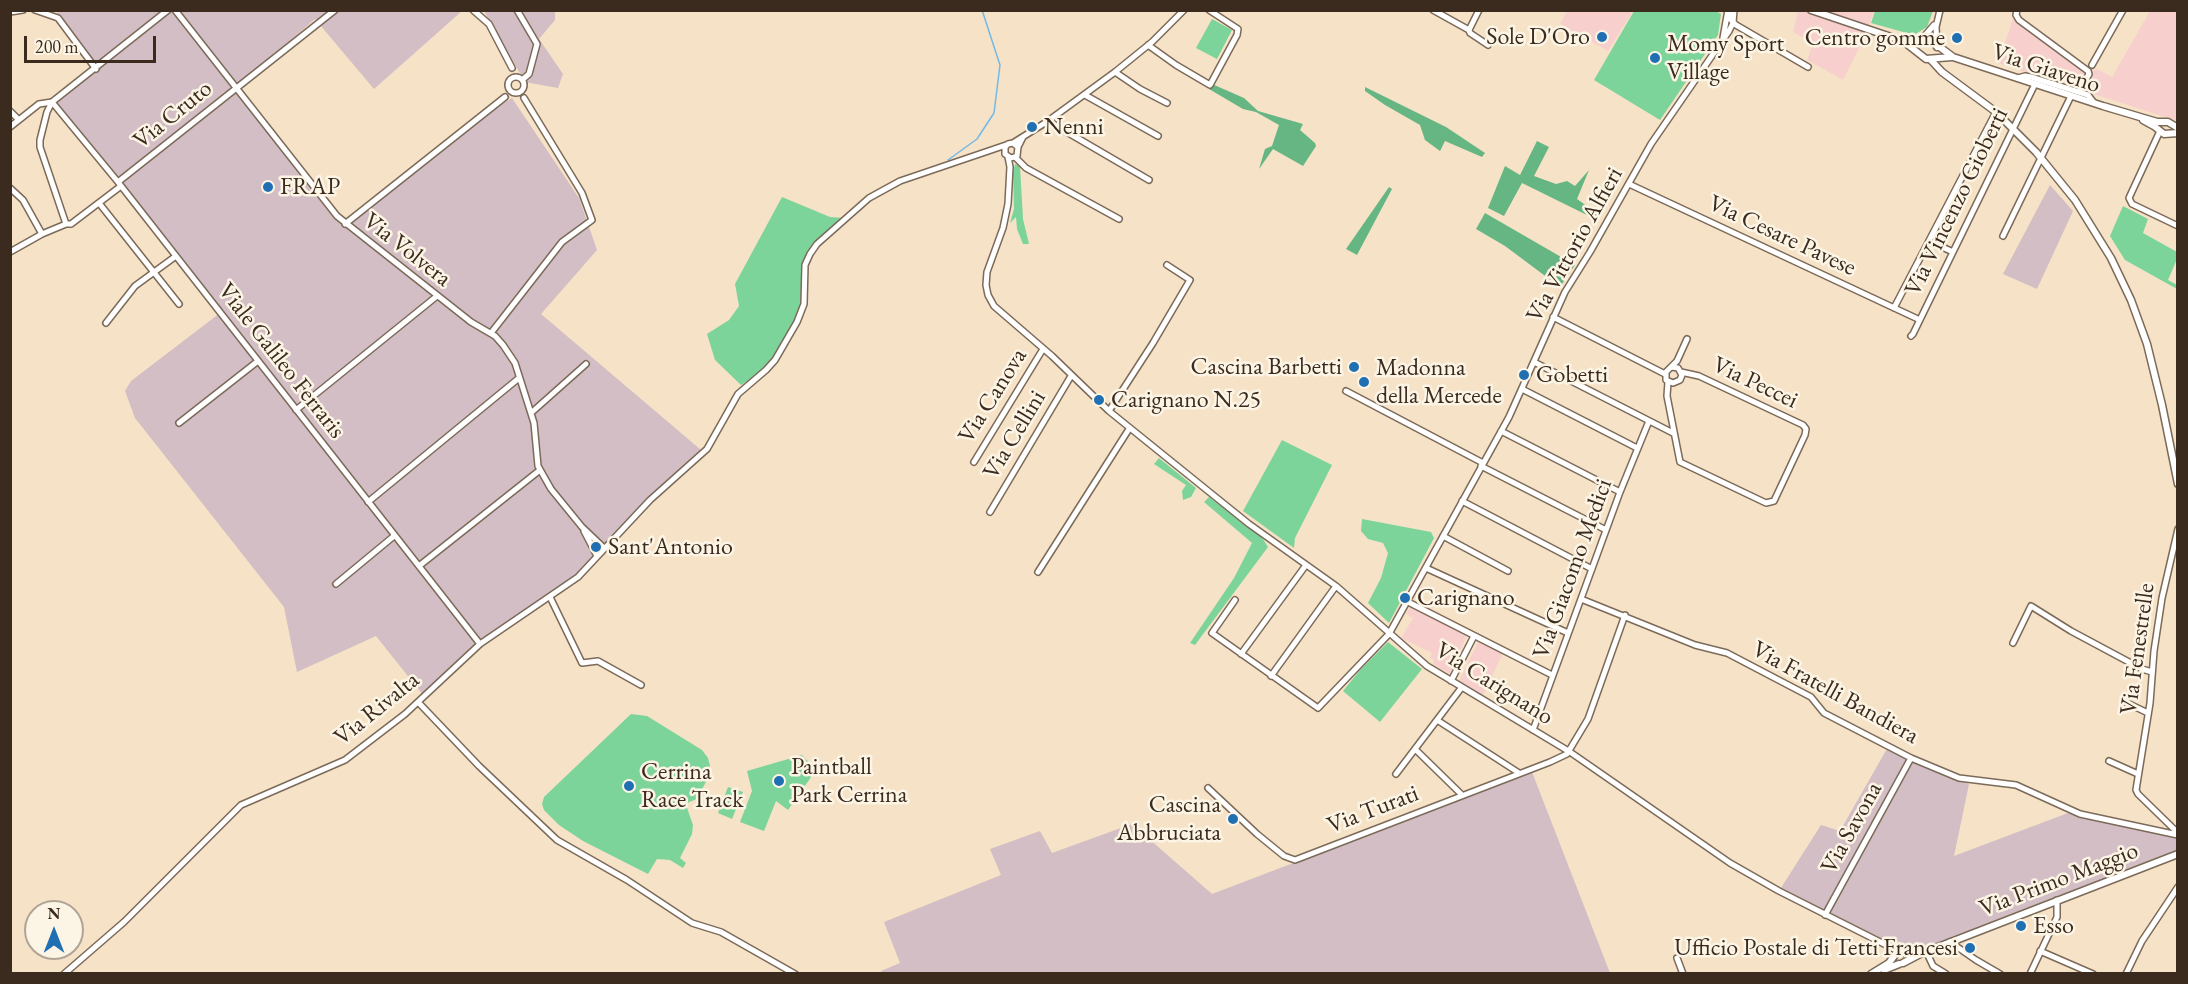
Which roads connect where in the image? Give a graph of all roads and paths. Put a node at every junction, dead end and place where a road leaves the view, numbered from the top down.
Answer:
1 (23, 10) edge
2 (35, 10) edge
3 (172, 10) edge
4 (335, 10) edge
5 (473, 10) edge
6 (517, 10) edge
7 (1184, 10) edge
8 (1209, 10) edge
9 (1433, 10) edge
10 (1479, 10) edge
11 (1731, 10) edge
12 (1811, 10) edge
13 (1940, 10) edge
14 (2017, 10) edge
15 (2123, 10) edge
16 (10, 12) edge
17 (1936, 21) junction
18 (1733, 23) junction
19 (1468, 30) junction
20 (1723, 40) junction
21 (1921, 40) junction
22 (1903, 41) junction
23 (1148, 45) junction
24 (1488, 45) dead end
25 (1937, 45) junction
26 (1918, 53) junction
27 (1953, 57) junction
28 (1931, 58) junction
29 (2092, 66) dead end
30 (1808, 67) dead end
31 (96, 69) junction
32 (1115, 72) junction
33 (2018, 78) junction
34 (517, 79) junction
35 (2035, 84) junction
36 (236, 88) junction
37 (508, 88) junction
38 (518, 92) junction
39 (2079, 92) junction
40 (1085, 95) junction
41 (2071, 96) junction
42 (506, 97) junction
43 (52, 102) junction
44 (2094, 103) junction
45 (1167, 104) dead end
46 (10, 111) edge
47 (1996, 112) junction
48 (2129, 114) junction
49 (19, 120) junction
50 (1048, 121) junction
51 (10, 128) edge
52 (2013, 128) junction
53 (2169, 131) edge
54 (1158, 136) dead end
55 (1005, 147) junction
56 (1017, 147) junction
57 (1012, 158) junction
58 (2041, 158) junction
59 (1022, 161) junction
60 (1149, 180) dead end
61 (119, 184) junction
62 (1629, 184) junction
63 (10, 188) edge
64 (99, 202) junction
65 (1119, 219) dead end
66 (66, 224) junction
67 (345, 224) junction
68 (2178, 226) edge
69 (42, 234) junction
70 (2003, 236) dead end
71 (1929, 241) junction
72 (10, 252) edge
73 (1953, 252) junction
74 (176, 256) junction
75 (1167, 265) dead end
76 (153, 273) junction
77 (437, 296) junction
78 (179, 304) dead end
79 (1894, 308) junction
80 (1553, 317) junction
81 (1920, 320) junction
82 (106, 322) dead end
83 (491, 333) junction
84 (1911, 336) dead end
85 (1687, 339) dead end
86 (1043, 349) junction
87 (258, 361) junction
88 (1534, 362) junction
89 (586, 364) dead end
90 (1678, 371) junction
91 (1666, 373) junction
92 (1071, 376) junction
93 (519, 378) junction
94 (1668, 382) junction
95 (1676, 383) junction
96 (1522, 389) junction
97 (1346, 391) dead end
98 (1667, 396) junction
99 (296, 410) junction
100 (1109, 411) junction
101 (531, 413) junction
102 (1649, 421) junction
103 (179, 423) dead end
104 (1129, 429) junction
105 (1501, 431) junction
106 (1673, 433) junction
107 (1637, 448) junction
108 (974, 462) dead end
109 (1482, 465) junction
110 (540, 470) junction
111 (2178, 484) edge
112 (1620, 492) junction
113 (1462, 501) junction
114 (368, 502) junction
115 (990, 512) dead end
116 (582, 527) junction
117 (1606, 530) junction
118 (2178, 530) edge
119 (394, 536) junction
120 (1443, 536) junction
121 (604, 548) junction
122 (597, 556) junction
123 (419, 566) junction
124 (1306, 566) junction
125 (1426, 568) junction
126 (1592, 569) junction
127 (1508, 571) dead end
128 (1038, 572) dead end
129 (336, 584) dead end
130 (1336, 586) junction
131 (550, 597) junction
132 (1581, 599) junction
133 (1235, 600) dead end
134 (1408, 602) junction
135 (1625, 615) junction
136 (1568, 633) junction
137 (1389, 634) junction
138 (1474, 636) junction
139 (2013, 643) dead end
140 (480, 644) junction
141 (1241, 654) junction
142 (2152, 672) junction
143 (1552, 675) junction
144 (1271, 676) junction
145 (1451, 681) junction
146 (641, 685) dead end
147 (1462, 687) junction
148 (418, 702) junction
149 (2127, 703) dead end
150 (2148, 713) junction
151 (1437, 720) junction
152 (1533, 730) junction
153 (1415, 750) junction
154 (1570, 752) junction
155 (1911, 758) junction
156 (2109, 760) dead end
157 (1519, 773) junction
158 (1396, 774) dead end
159 (2138, 774) junction
160 (1208, 788) dead end
161 (1462, 795) junction
162 (2178, 834) edge
163 (2178, 854) edge
164 (2178, 887) edge
165 (2057, 900) junction
166 (1825, 915) junction
167 (1950, 942) junction
168 (1887, 946) junction
169 (2040, 951) junction
170 (1923, 952) junction
171 (1902, 953) junction
172 (1677, 958) dead end
173 (1893, 958) junction
174 (1901, 963) junction
175 (64, 974) edge
176 (795, 974) edge
177 (1683, 974) edge
178 (1871, 974) edge
179 (1878, 974) edge
180 (1946, 974) edge
181 (2000, 974) edge
182 (2030, 974) edge
183 (2093, 974) edge
184 (2126, 974) edge

1 - 16 street
2 - 31 street
3 - 31 street
3 - 36 street, Via Volvera
4 - 36 street, Via Cruto
5 - 34 street
6 - 34 street
7 - 23 street
8 - 23 street
9 - 19 street
10 - 19 street
11 - 18 street, Via Vittorio Alfieri
11 - 20 street, Via Vittorio Alfieri
12 - 22 main road, Via Giaveno
13 - 17 street
14 - 39 street
15 - 29 street
17 - 21 street
17 - 25 street
18 - 20 street, Via Vittorio Alfieri
18 - 30 street
19 - 24 street
20 - 62 street, Via Vittorio Alfieri
21 - 22 main road, Via Giaveno
21 - 25 main road, Via Giaveno
21 - 26 main road
22 - 26 main road, Via Giaveno
23 - 32 street
25 - 27 main road, Via Giaveno
25 - 28 main road
26 - 28 main road, Via Giaveno
27 - 28 main road, Via Giaveno
27 - 33 main road, Via Giaveno
28 - 47 main road
31 - 43 street
32 - 40 street
32 - 45 street
33 - 35 main road, Via Giaveno
33 - 39 street
34 - 37 street
34 - 38 street
35 - 41 main road, Via Giaveno
35 - 52 street, Via Vincenzo Gioberti
36 - 61 street, Via Cruto
36 - 67 street, Via Volvera
37 - 38 street
37 - 42 street
38 - 42 street
38 - 83 street
39 - 44 street
40 - 50 street
40 - 54 street
41 - 44 main road, Via Giaveno
41 - 58 street
42 - 67 street
43 - 49 street
43 - 61 street, Viale Galileo Ferraris
43 - 66 street
44 - 48 main road, Via Giaveno
46 - 49 street
47 - 52 main road
47 - 71 street
48 - 53 main road, Via Giaveno
48 - 53 main road, Via Giaveno
49 - 51 street
50 - 56 street
50 - 60 street
52 - 58 main road
52 - 73 street, Via Vincenzo Gioberti
53 - 68 street
55 - 56 street
55 - 57 street
55 - 121 street, Via Rivalta
56 - 57 street, Via Carignano
56 - 59 street
57 - 59 street
57 - 86 street, Via Carignano
58 - 70 street
58 - 111 main road
59 - 65 street
61 - 64 street, Via Cruto
61 - 74 street, Viale Galileo Ferraris
62 - 79 street, Via Cesare Pavese
62 - 80 street, Via Vittorio Alfieri
63 - 69 street
64 - 66 street, Via Cruto
64 - 76 street
66 - 69 street, Via Cruto
67 - 77 street, Via Volvera
69 - 72 street, Via Cruto
71 - 73 street
71 - 79 street
73 - 81 street, Via Vincenzo Gioberti
74 - 76 street
74 - 87 street, Viale Galileo Ferraris
75 - 100 street
76 - 78 street
76 - 82 street
77 - 83 street, Via Volvera
77 - 99 street
79 - 81 street, Via Cesare Pavese
80 - 88 street, Via Vittorio Alfieri
80 - 91 street
81 - 84 street, Via Vincenzo Gioberti
83 - 93 street, Via Volvera
85 - 90 street, Via Peccei
86 - 92 street, Via Carignano
86 - 108 street, Via Canova
87 - 99 street, Viale Galileo Ferraris
87 - 103 street
88 - 96 street, Via Vittorio Alfieri
88 - 102 street
89 - 101 street
90 - 91 street
90 - 95 street, Via Peccei
90 - 106 street, Via Peccei
91 - 94 street
92 - 100 street, Via Carignano
92 - 115 street, Via Cellini
93 - 101 street, Via Volvera
93 - 114 street
94 - 95 street
94 - 98 street, Via Peccei
95 - 98 street, Via Peccei
96 - 105 street, Via Vittorio Alfieri
96 - 107 street
97 - 109 street
98 - 106 street, Via Peccei
99 - 114 street, Viale Galileo Ferraris
100 - 104 street, Via Carignano
101 - 110 street, Via Volvera
102 - 106 street
102 - 107 street, Via Giacomo Medici
104 - 124 street, Via Carignano
104 - 128 street
105 - 109 street, Via Vittorio Alfieri
105 - 112 street
107 - 112 street, Via Giacomo Medici
109 - 113 street, Via Vittorio Alfieri
109 - 117 street
110 - 116 street, Via Volvera
110 - 123 street
112 - 117 street, Via Giacomo Medici
113 - 120 street, Via Vittorio Alfieri
113 - 126 street
114 - 119 street, Viale Galileo Ferraris
116 - 121 street, Via Volvera
116 - 122 street, Via Volvera
117 - 126 street, Via Giacomo Medici
118 - 142 street, Via Fenestrelle
119 - 123 street, Viale Galileo Ferraris
119 - 129 street
120 - 125 street, Via Vittorio Alfieri
120 - 127 street
121 - 122 street, Via Rivalta
122 - 131 street, Via Rivalta
123 - 140 street, Viale Galileo Ferraris
124 - 130 street, Via Carignano
124 - 141 street
125 - 134 street, Via Vittorio Alfieri
125 - 136 street
126 - 132 street, Via Giacomo Medici
130 - 137 street, Via Carignano
130 - 144 street
131 - 140 street, Via Rivalta
131 - 146 street
132 - 135 street, Via Fratelli Bandiera
132 - 136 street, Via Giacomo Medici
133 - 141 street
134 - 137 street, Via Vittorio Alfieri
134 - 138 street
135 - 154 street
135 - 155 street, Via Fratelli Bandiera
136 - 143 street, Via Giacomo Medici
137 - 144 street, Via Vittorio Alfieri
137 - 145 street, Via Carignano
138 - 143 street
138 - 145 street
139 - 142 street
140 - 148 street, Via Rivalta
141 - 144 street
142 - 150 street, Via Fenestrelle
143 - 152 street, Via Giacomo Medici
145 - 147 street, Via Carignano
147 - 151 street
147 - 152 street, Via Carignano
148 - 175 street, Via Rivalta
148 - 176 street
149 - 150 street
150 - 159 street, Via Fenestrelle
151 - 153 street
151 - 157 street
152 - 154 street, Via Carignano
153 - 158 street
153 - 161 street
154 - 157 street, Via Turati
154 - 166 street, Via Carignano
155 - 162 street, Via Fratelli Bandiera
155 - 166 street, Via Savona
156 - 159 street
157 - 161 street, Via Turati
159 - 162 street, Via Fenestrelle
160 - 161 street, Via Turati
163 - 165 main road, Via Primo Maggio
164 - 184 street
165 - 167 main road, Via Primo Maggio
165 - 169 street
166 - 168 street, Via Carignano
167 - 170 main road, Via Primo Maggio
167 - 181 street
168 - 171 street, Via Carignano
168 - 173 street
169 - 182 street
169 - 183 street
170 - 171 main road, Via Primo Maggio
170 - 174 main road, Via Primo Maggio
170 - 180 street
171 - 173 main road
171 - 174 main road
172 - 177 street
173 - 174 main road
173 - 178 main road
174 - 179 main road, Via Primo Maggio

